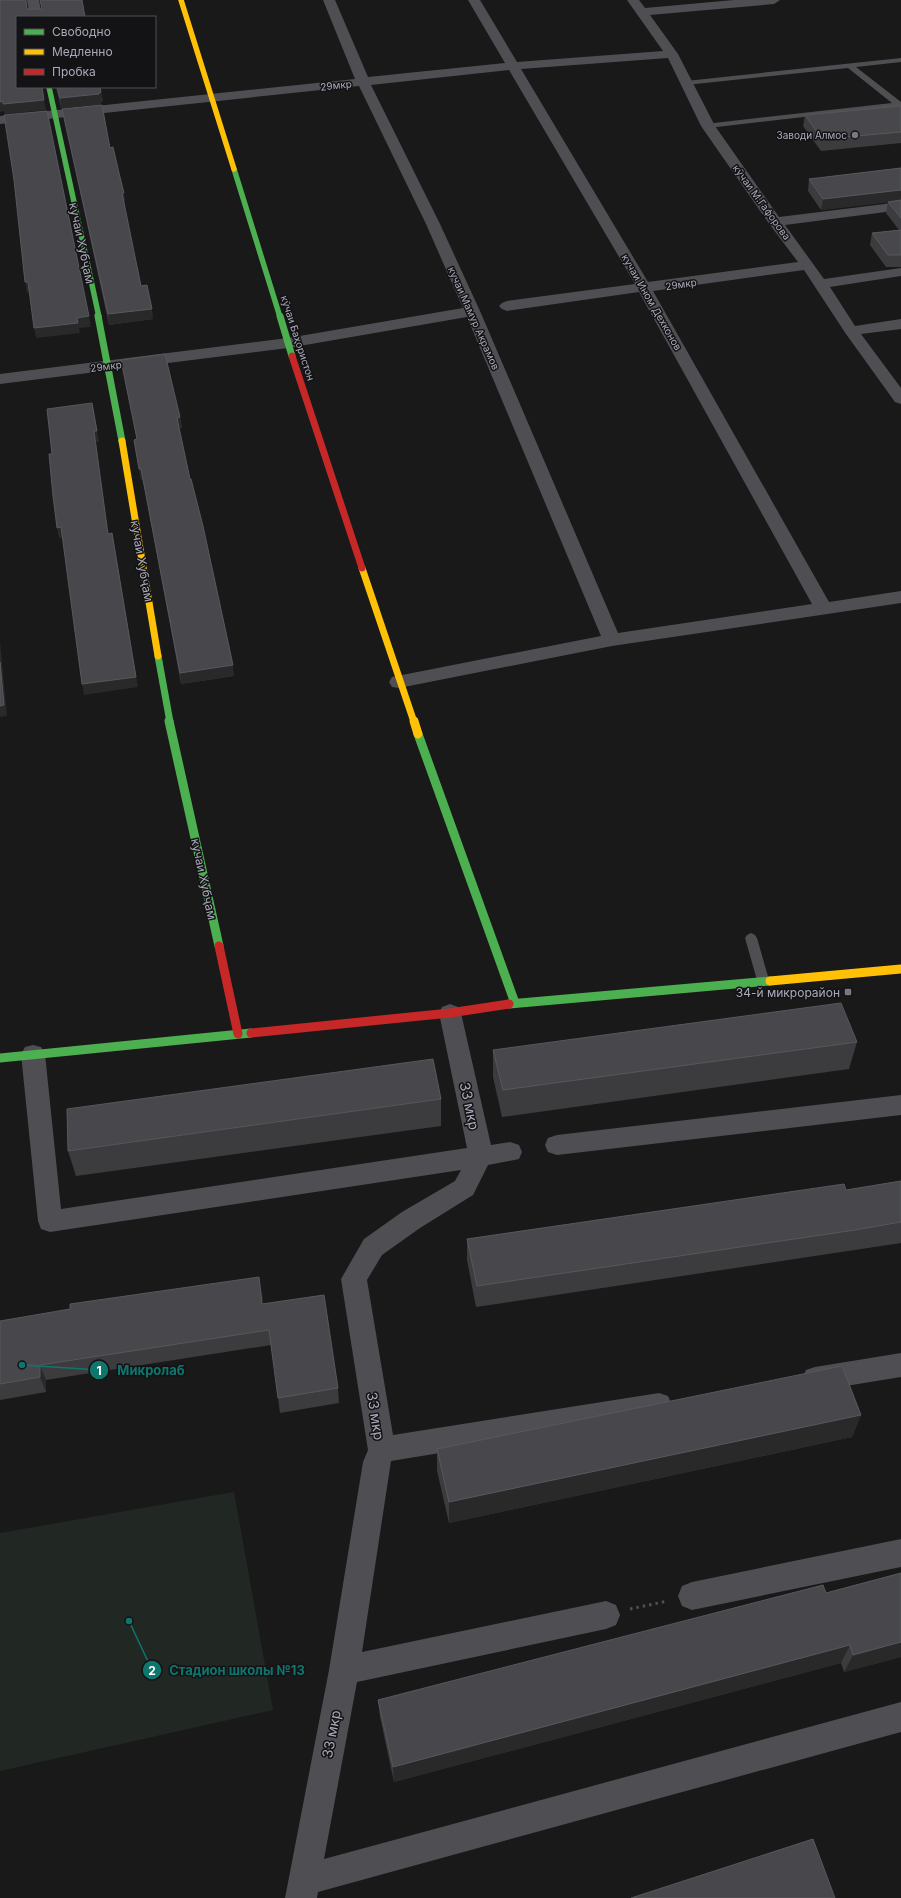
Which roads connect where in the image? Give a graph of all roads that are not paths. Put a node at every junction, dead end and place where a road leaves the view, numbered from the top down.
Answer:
1 (33, 0) edge
2 (181, 0) edge
3 (329, 0) edge
4 (474, 0) edge
5 (633, 0) edge
6 (774, 0) edge
7 (641, 12) junction
8 (36, 16) edge
9 (672, 54) junction
10 (901, 60) edge
11 (512, 66) junction
12 (850, 66) junction
13 (363, 82) junction
14 (686, 83) junction
15 (49, 88) edge
16 (212, 98) junction
17 (899, 104) edge
18 (54, 114) junction
19 (0, 120) edge
20 (708, 126) junction
21 (901, 206) edge
22 (775, 222) junction
23 (808, 265) junction
24 (901, 272) edge
25 (819, 284) junction
26 (645, 289) junction
27 (507, 306) dead end
28 (472, 311) junction
29 (901, 324) edge
30 (851, 331) junction
31 (288, 343) junction
32 (109, 366) junction
33 (0, 379) edge
34 (901, 399) edge
35 (901, 597) edge
36 (823, 608) junction
37 (612, 640) junction
38 (399, 682) junction
39 (751, 938) dead end
40 (901, 969) edge
41 (763, 980) junction
42 (515, 1003) junction
43 (450, 1013) junction
44 (238, 1034) junction
45 (33, 1054) junction
46 (0, 1058) edge
47 (901, 1105) edge
48 (556, 1146) dead end
49 (510, 1152) dead end
50 (481, 1155) junction
51 (901, 1365) edge
52 (791, 1383) edge
53 (681, 1401) edge
54 (382, 1450) junction
55 (901, 1553) edge
56 (692, 1596) road end
57 (606, 1615) road end
58 (344, 1670) junction
59 (901, 1718) edge
60 (302, 1889) edge

1 - 8 street
2 - 16 street, кӯчаи Баҳористон
3 - 13 street, кучаи Мамур Акрамов
4 - 11 street, кучаи Ином Дехконов
5 - 7 street, кӯчаи М.Гафорова
6 - 7 street
7 - 9 street, кӯчаи М.Гафорова
9 - 11 street, 29мкр
9 - 14 street, кӯчаи М.Гафорова
10 - 12 lane
11 - 13 street, 29мкр
11 - 26 street, кучаи Ином Дехконов
12 - 14 lane
12 - 17 lane
13 - 16 street, 29мкр
13 - 28 street, кучаи Мамур Акрамов
14 - 20 street, кӯчаи М.Гафорова
15 - 18 street, кучаи Хубҷам
16 - 18 street, 29мкр
16 - 31 street, кӯчаи Баҳористон
17 - 20 lane
18 - 19 street, 29мкр
18 - 32 street, кучаи Хубҷам
20 - 22 street, кӯчаи М.Гафорова
21 - 22 street
22 - 23 street, кӯчаи М.Гафорова
23 - 25 street, кӯчаи М.Гафорова
23 - 26 street, 29мкр
24 - 25 street
25 - 30 street, кӯчаи М.Гафорова
26 - 27 street, 29мкр
26 - 36 street, кучаи Ином Дехконов
28 - 31 street, 29мкр
28 - 37 street, кучаи Мамур Акрамов
29 - 30 street
30 - 34 street, кӯчаи М.Гафорова
31 - 32 street, 29мкр
31 - 38 street, кӯчаи Баҳористон
32 - 33 street, 29мкр
32 - 44 street, кучаи Хубҷам
35 - 36 street
36 - 37 street
37 - 38 street
38 - 42 street, кӯчаи Баҳористон
39 - 41 lane
40 - 41 street
41 - 42 street
42 - 43 street
43 - 44 street
43 - 50 street, 33 мкр
44 - 45 street
45 - 46 street
45 - 50 street
47 - 48 street
49 - 50 street
50 - 54 street, 33 мкр
51 - 52 street
53 - 54 street
54 - 58 street, 33 мкр
55 - 56 street
57 - 58 street
58 - 60 street, 33 мкр
59 - 60 street

